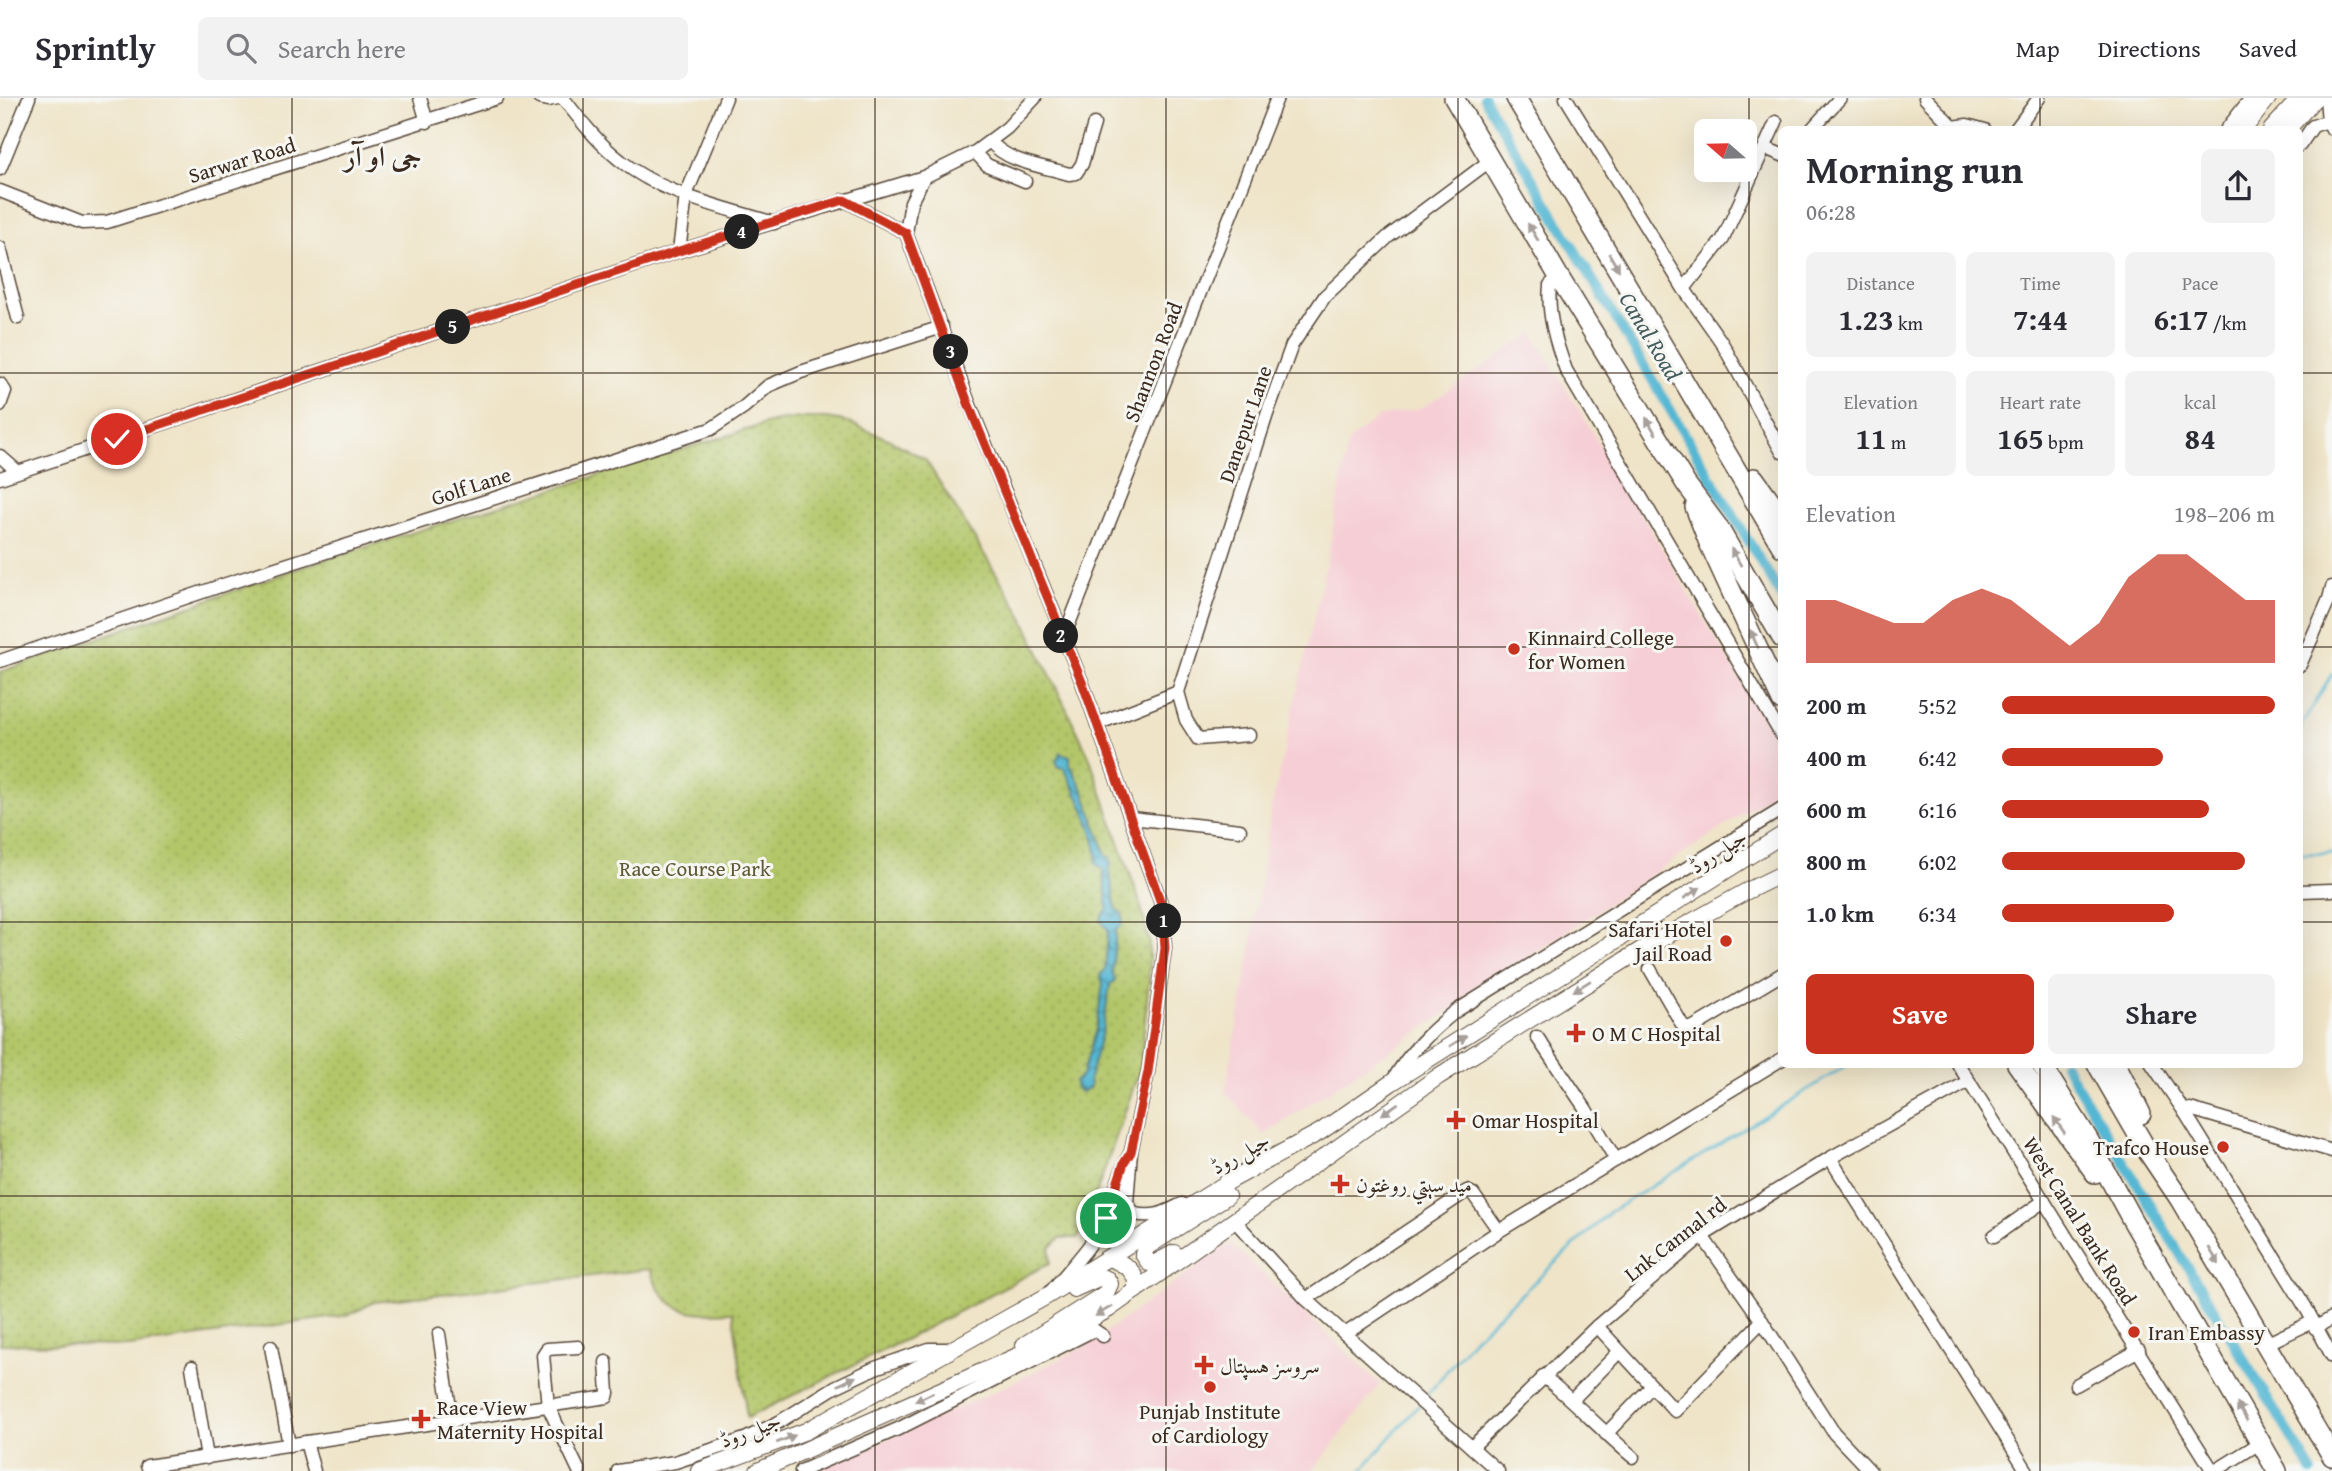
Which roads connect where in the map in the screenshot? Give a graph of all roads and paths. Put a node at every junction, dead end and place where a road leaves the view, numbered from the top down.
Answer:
1 (29, 98) edge
2 (420, 98) edge
3 (497, 98) edge
4 (539, 98) edge
5 (560, 98) edge
6 (726, 98) edge
7 (1035, 98) edge
8 (1277, 98) edge
9 (1454, 98) edge
10 (1516, 98) edge
11 (1566, 98) edge
12 (1840, 98) edge
13 (1925, 98) edge
14 (2039, 98) edge
15 (2250, 98) edge
16 (2268, 98) edge
17 (2300, 98) edge
18 (2315, 98) edge
19 (2326, 98) edge
20 (428, 122) junction
21 (1776, 122) dead end
22 (1094, 124) dead end
23 (2330, 125) edge
24 (1815, 126) edge
25 (1952, 126) edge
26 (2018, 126) edge
27 (2229, 126) edge
28 (2246, 126) edge
29 (2275, 126) edge
30 (2290, 126) edge
31 (990, 141) junction
32 (2303, 141) edge
33 (1765, 148) junction
34 (975, 152) junction
35 (1778, 153) edge
36 (1490, 160) junction
37 (0, 169) edge
38 (924, 177) junction
39 (1025, 181) dead end
40 (0, 191) edge
41 (687, 195) junction
42 (844, 200) junction
43 (774, 223) junction
44 (906, 233) junction
45 (0, 248) edge
46 (679, 251) junction
47 (1559, 276) junction
48 (1684, 289) junction
49 (18, 318) dead end
50 (942, 327) junction
51 (0, 384) edge
52 (1690, 390) junction
53 (0, 405) edge
54 (1778, 442) edge
55 (0, 456) edge
56 (17, 471) junction
57 (0, 478) edge
58 (1686, 484) junction
59 (1778, 511) edge
60 (1778, 540) edge
61 (2332, 587) edge
62 (1778, 631) edge
63 (1063, 639) junction
64 (2303, 658) edge
65 (0, 661) edge
66 (1178, 692) junction
67 (1778, 692) edge
68 (1097, 724) junction
69 (1778, 729) edge
70 (1249, 735) dead end
71 (1778, 811) edge
72 (1131, 818) junction
73 (1240, 830) dead end
74 (1777, 839) edge
75 (1778, 867) edge
76 (1778, 876) edge
77 (2332, 890) edge
78 (1747, 891) junction
79 (2303, 891) edge
80 (1650, 969) dead end
81 (1778, 976) edge
82 (1537, 1037) dead end
83 (1778, 1061) edge
84 (1961, 1068) edge
85 (2020, 1068) edge
86 (2043, 1068) edge
87 (2099, 1068) edge
88 (2118, 1068) edge
89 (2155, 1068) edge
90 (1969, 1081) junction
91 (1391, 1083) junction
92 (2184, 1111) junction
93 (1320, 1132) junction
94 (2332, 1151) edge
95 (1131, 1152) junction
96 (1830, 1158) junction
97 (1616, 1160) junction
98 (1233, 1179) junction
99 (2179, 1198) junction
100 (2044, 1201) junction
101 (2130, 1218) junction
102 (1235, 1221) junction
103 (1499, 1231) junction
104 (1702, 1236) junction
105 (1994, 1236) dead end
106 (1109, 1258) junction
107 (1136, 1290) junction
108 (1047, 1296) junction
109 (1306, 1299) junction
110 (2332, 1318) edge
111 (1762, 1321) junction
112 (2314, 1325) junction
113 (1597, 1326) junction
114 (986, 1331) junction
115 (439, 1334) dead end
116 (1345, 1334) junction
117 (1103, 1336) dead end
118 (2266, 1344) junction
119 (578, 1347) dead end
120 (271, 1348) dead end
121 (954, 1349) junction
122 (2139, 1350) junction
123 (1619, 1352) junction
124 (2332, 1356) edge
125 (606, 1362) dead end
126 (192, 1367) dead end
127 (986, 1369) junction
128 (1543, 1376) junction
129 (2076, 1385) dead end
130 (1652, 1386) junction
131 (1572, 1400) junction
132 (548, 1406) junction
133 (452, 1422) junction
134 (1606, 1434) junction
135 (306, 1442) junction
136 (2260, 1443) junction
137 (289, 1445) junction
138 (1472, 1447) junction
139 (2332, 1456) edge
140 (1633, 1457) dead end
141 (207, 1458) junction
142 (159, 1471) edge
143 (314, 1471) edge
144 (579, 1471) edge
145 (618, 1471) edge
146 (699, 1471) edge
147 (758, 1471) edge
148 (801, 1471) edge
149 (1498, 1471) edge
150 (1870, 1471) edge
151 (2028, 1471) edge
152 (2214, 1471) edge
153 (2277, 1471) edge

1 - 37 street
2 - 20 street
3 - 20 street, Sarwar Road
4 - 5 street
5 - 41 street
6 - 41 street
7 - 31 street
8 - 63 street, Shannon Road
9 - 36 highway
10 -> 52 highway
11 - 48 street
12 - 24 street
13 - 25 street
14 - 26 street
15 - 27 street
16 - 28 main road
17 - 29 main road
18 - 30 main road
19 - 23 street
20 - 40 street, Sarwar Road
21 - 33 street
22 - 31 street
23 - 32 street
31 - 34 street
33 - 35 street
33 - 48 street
34 - 38 street
34 - 39 street
47 -> 36 highway
36 - 66 street, Danepur Lane
38 - 42 street
38 - 44 street
41 - 43 street
41 - 46 street
42 - 43 street
42 - 44 street
43 - 46 street
44 - 50 street
45 - 49 street
46 - 56 street
58 -> 47 highway
47 - 69 street
48 - 54 street
50 - 63 street
50 - 65 street, Golf Lane
51 - 53 street
52 - 59 highway
52 - 60 highway
55 - 56 street
56 - 57 street
62 -> 58 highway
67 -> 58 highway
61 - 64 street
63 - 68 street
66 - 68 street
66 - 70 street
68 - 72 street
71 - 91 street
72 - 73 street
72 - 95 street
91 -> 74 main road, جیل روڈ
75 - 78 main road
76 - 78 main road, جیل روڈ
77 - 79 street
78 -> 102 main road, جیل روڈ
80 - 81 street
82 - 97 street
83 - 97 street
84 - 90 street, West Canal Bank Road
101 -> 85 highway
86 - 101 highway
87 - 99 highway
88 - 99 highway
89 - 92 street
90 - 96 street, Lnk Cannal rd
90 - 100 street, West Canal Bank Road
91 - 93 main road, جیل روڈ
92 - 94 street
92 - 112 street
93 - 98 main road, جیل روڈ
93 - 102 main road
95 - 98 street
95 - 108 street
96 - 104 street, Lnk Cannal rd
96 - 151 street
97 - 103 street
98 - 106 main road, جیل روڈ
99 -> 118 highway
100 - 105 street
100 - 122 street, West Canal Bank Road
136 -> 101 highway
102 - 107 main road, جیل روڈ
102 - 109 street
103 - 109 street
103 - 116 street
104 - 111 street
104 - 113 street, Lnk Cannal rd
106 - 107 main road
106 - 108 main road, جیل روڈ
107 -> 127 main road, جیل روڈ
108 - 114 main road, جیل روڈ
109 - 116 street
110 - 112 street
111 - 130 street
111 - 150 street
112 - 118 street
112 - 124 street
113 - 123 street
113 - 128 street, Lnk Cannal rd
114 - 121 main road, جیل روڈ
114 - 127 main road
115 - 133 street
116 - 138 street
117 - 148 street
118 - 139 highway
119 - 132 street
120 - 137 street
145 -> 121 street
146 -> 121 main road, جیل روڈ
122 - 129 street
122 - 152 street, West Canal Bank Road
123 - 130 street
123 - 131 street
125 - 132 street
126 - 141 street
127 -> 147 main road, جیل روڈ
128 - 131 street
128 - 138 street, Lnk Cannal rd
130 - 134 street
131 - 134 street
132 - 133 street
132 - 144 street
133 - 135 street
134 - 140 street
135 - 137 street
135 - 143 street
136 - 152 street
136 - 153 highway
137 - 141 street
138 - 149 street
141 - 142 street

